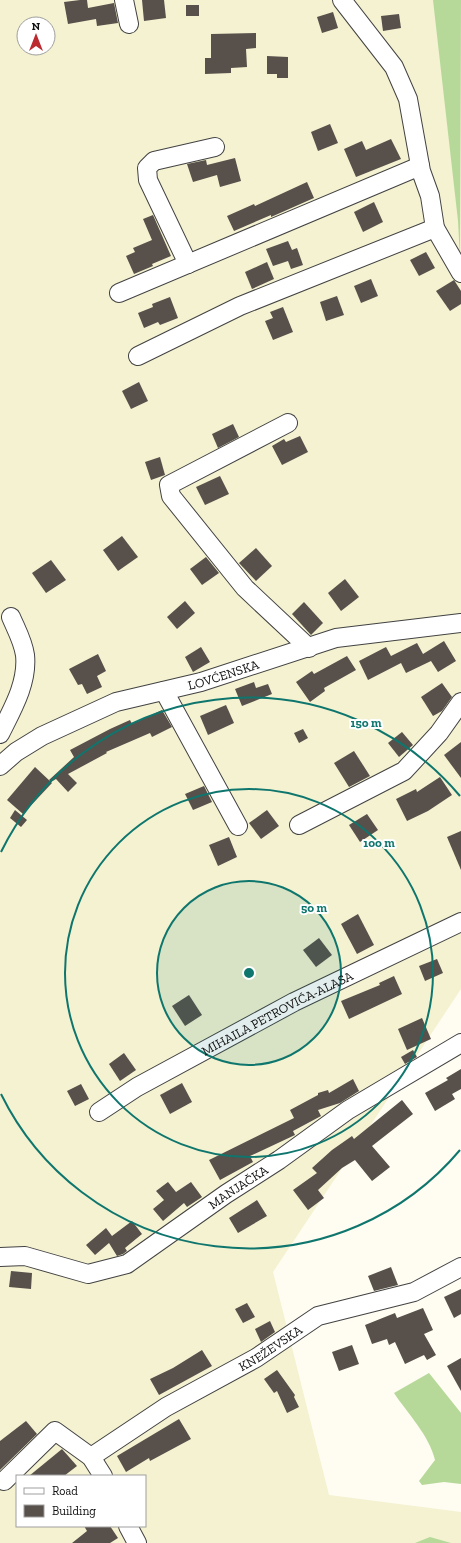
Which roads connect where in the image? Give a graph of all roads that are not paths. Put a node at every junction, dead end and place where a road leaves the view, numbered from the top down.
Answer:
1 (124, 0) edge
2 (342, 0) edge
3 (129, 24) dead end
4 (215, 147) dead end
5 (420, 166) junction
6 (435, 228) junction
7 (188, 264) junction
8 (461, 273) edge
9 (119, 293) dead end
10 (138, 356) dead end
11 (288, 423) dead end
12 (11, 617) dead end
13 (461, 623) edge
14 (309, 648) junction
15 (164, 691) junction
16 (461, 702) edge
17 (0, 734) edge
18 (0, 766) edge
19 (298, 825) dead end
20 (238, 826) dead end
21 (461, 922) edge
22 (461, 1043) edge
23 (99, 1112) dead end
24 (0, 1257) edge
25 (461, 1267) edge
26 (91, 1458) junction
27 (102, 1475) edge
28 (4, 1481) dead end
29 (129, 1527) edge
30 (137, 1543) edge

1 - 3 street
2 - 5 street
4 - 7 street
5 - 6 street
5 - 7 street
6 - 8 street
6 - 10 street
7 - 9 street
11 - 14 street
12 - 17 street
13 - 14 street, LOVĆENSKA
14 - 15 street, LOVĆENSKA
15 - 18 street, LOVĆENSKA
15 - 20 street
16 - 19 street
21 - 23 street, MIHAILA PETROVIĆA-ALASA
22 - 24 street, MANJAČKA
25 - 26 street, KNEŽEVSKA
26 - 27 street
26 - 28 street
29 - 30 street

